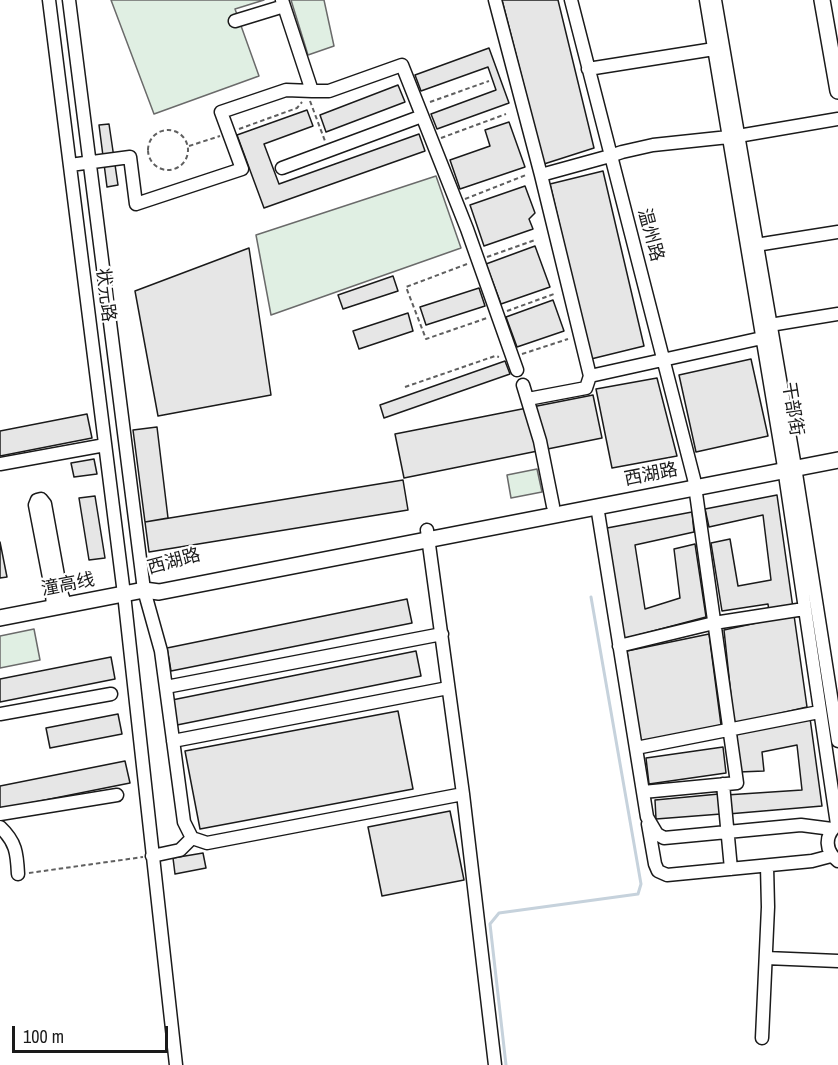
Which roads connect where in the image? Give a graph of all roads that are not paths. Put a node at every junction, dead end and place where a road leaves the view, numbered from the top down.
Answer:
1 (49, 0) edge
2 (69, 0) edge
3 (495, 0) edge
4 (572, 0) edge
5 (706, 0) edge
6 (715, 0) edge
7 (822, 0) edge
8 (832, 0) edge
9 (283, 3) edge
10 (235, 21) dead end
11 (838, 34) edge
12 (714, 49) junction
13 (588, 69) junction
14 (838, 91) edge
15 (310, 93) junction
16 (420, 111) junction
17 (838, 119) edge
18 (733, 136) junction
19 (610, 156) junction
20 (89, 163) junction
21 (70, 165) junction
22 (282, 168) dead end
23 (541, 175) junction
24 (838, 232) edge
25 (756, 245) junction
26 (838, 315) edge
27 (770, 325) junction
28 (762, 338) junction
29 (663, 358) junction
30 (514, 364) road end
31 (590, 375) junction
32 (524, 385) dead end
33 (528, 399) junction
34 (105, 445) junction
35 (838, 451) edge
36 (838, 460) edge
37 (0, 464) edge
38 (789, 464) junction
39 (695, 483) junction
40 (552, 506) junction
41 (597, 506) junction
42 (428, 534) junction
43 (144, 590) junction
44 (124, 594) junction
45 (59, 607) junction
46 (804, 609) junction
47 (0, 618) edge
48 (714, 623) junction
49 (442, 633) junction
50 (619, 646) junction
51 (166, 687) junction
52 (448, 688) junction
53 (111, 694) dead end
54 (819, 712) junction
55 (0, 714) edge
56 (729, 730) junction
57 (173, 741) junction
58 (838, 741) edge
59 (636, 748) junction
60 (723, 784) junction
61 (643, 792) junction
62 (463, 794) junction
63 (117, 795) dead end
64 (0, 814) edge
65 (647, 817) junction
66 (836, 826) edge
67 (0, 827) edge
68 (728, 832) junction
69 (192, 838) junction
70 (152, 856) junction
71 (835, 859) edge
72 (767, 866) junction
73 (731, 869) junction
74 (18, 874) road end
75 (766, 958) junction
76 (838, 961) edge
77 (762, 1038) dead end
78 (176, 1065) edge
79 (495, 1065) edge

1 - 21 street, 状元路
2 - 20 street, 状元路
3 - 23 street
4 - 13 street, 温州路
5 - 12 street, 干部街
6 - 18 street, 干部街
7 - 14 main road
8 - 11 main road
9 - 10 street
9 - 15 street
12 - 13 street
12 - 18 street, 干部街
13 - 19 street, 温州路
15 - 16 street
15 - 20 street
16 - 22 street
16 - 30 street
17 - 18 street
18 - 19 street
18 - 25 street, 干部街
18 - 28 street, 干部街
19 - 23 street
19 - 29 street, 温州路
20 - 21 street
20 - 43 street, 状元路
21 - 34 street, 状元路
23 - 31 street
24 - 25 street
25 - 27 street, 干部街
26 - 27 street
27 - 28 street
27 - 38 street, 干部街
28 - 29 street
28 - 38 street, 干部街
29 - 31 street
29 - 39 street, 温州路
31 - 33 street
32 - 33 street
33 - 40 street
34 - 37 street
34 - 44 street, 状元路
35 - 38 main road, 西湖路
36 - 38 main road, 西湖路
38 - 39 main road, 西湖路
38 - 46 street, 干部街
38 - 58 street, 干部街
39 - 40 main road, 西湖路
39 - 41 main road, 西湖路
39 - 48 street, 温州路
40 - 42 main road, 西湖路
41 - 42 main road, 西湖路
41 - 50 street
42 - 43 main road, 西湖路
42 - 49 street
43 - 44 main road, 潼高线
43 - 51 street, 状元路
44 - 45 main road, 潼高线
44 - 70 street, 状元路
45 - 45 street
45 - 47 main road, 潼高线
46 - 48 street
46 - 54 street, 干部街
48 - 50 street
48 - 56 street, 温州路
49 - 51 street
49 - 52 street
50 - 59 street
51 - 57 street, 状元路
52 - 57 street
52 - 62 street
53 - 55 street
54 - 56 street
54 - 66 street, 干部街
56 - 59 street
56 - 60 street, 温州路
57 - 69 street, 状元路
59 - 61 street
60 - 61 street
60 - 68 street
61 - 65 street
62 - 69 street
62 - 79 street
63 - 64 street
65 - 68 street
65 - 73 street
66 - 68 street
66 - 71 street, 干部街
67 - 74 street
68 - 73 street
69 - 70 street
70 - 78 street, 状元路
71 - 72 street
72 - 73 street
72 - 75 street
75 - 76 street
75 - 77 street

